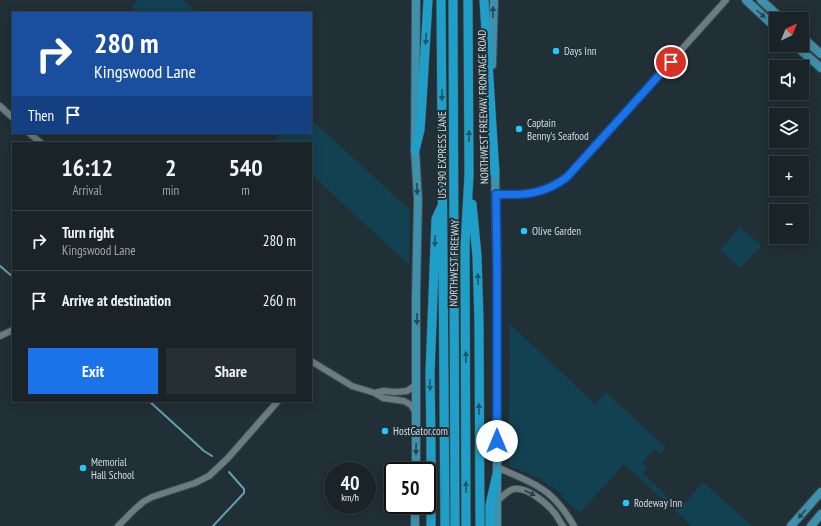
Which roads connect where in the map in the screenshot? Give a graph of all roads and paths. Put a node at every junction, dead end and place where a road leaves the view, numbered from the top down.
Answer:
1 (416, 0) edge
2 (428, 0) edge
3 (441, 0) edge
4 (453, 0) edge
5 (468, 0) edge
6 (484, 0) edge
7 (494, 0) edge
8 (726, 0) edge
9 (746, 0) edge
10 (761, 0) edge
11 (774, 12) edge
12 (769, 21) edge
13 (809, 43) edge
14 (803, 52) edge
15 (821, 54) edge
16 (821, 68) edge
17 (0, 106) edge
18 (12, 117) edge
19 (31, 134) edge
20 (39, 142) edge
21 (415, 150) junction
22 (495, 174) junction
23 (469, 175) junction
24 (496, 194) junction
25 (443, 203) junction
26 (12, 330) edge
27 (0, 336) edge
28 (312, 363) edge
29 (417, 384) junction
30 (375, 393) junction
31 (277, 402) edge
32 (417, 414) junction
33 (416, 462) edge
34 (497, 471) junction
35 (821, 492) edge
36 (496, 502) junction
37 (415, 514) edge
38 (821, 514) edge
39 (118, 526) edge
40 (415, 526) edge
41 (432, 526) edge
42 (444, 526) edge
43 (455, 526) edge
44 (466, 526) edge
45 (480, 526) edge
46 (490, 526) edge
47 (497, 526) edge
48 (562, 526) edge
49 (574, 526) edge
50 (791, 526) edge
51 (811, 526) edge

1 - 21 main road
2 -> 21 highway
3 -> 25 highway, NORTHWEST FREEWAY
4 - 43 highway, US 290 EXPRESS LANE
23 -> 5 highway, NORTHWEST FREEWAY
6 - 22 highway
22 -> 7 main road, NORTHWEST FREEWAY FRONTAGE ROAD
8 - 24 street
9 -> 12 main road
10 - 11 main road
13 - 15 main road
14 - 16 main road
17 - 18 street
19 - 20 street
21 -> 29 main road
22 - 24 main road, NORTHWEST FREEWAY FRONTAGE ROAD
44 -> 23 highway, NORTHWEST FREEWAY
45 -> 23 highway
24 - 34 main road, NORTHWEST FREEWAY FRONTAGE ROAD
25 -> 41 highway
25 - 42 highway, NORTHWEST FREEWAY
26 - 27 street
28 - 30 street
29 - 30 street
29 - 32 main road
30 - 32 street
31 - 39 street
32 -> 33 main road
34 - 36 main road, NORTHWEST FREEWAY FRONTAGE ROAD
34 - 46 highway
34 - 49 street
35 -> 50 main road
36 - 47 main road, NORTHWEST FREEWAY FRONTAGE ROAD
36 -> 48 street
37 - 40 main road
38 - 51 main road

